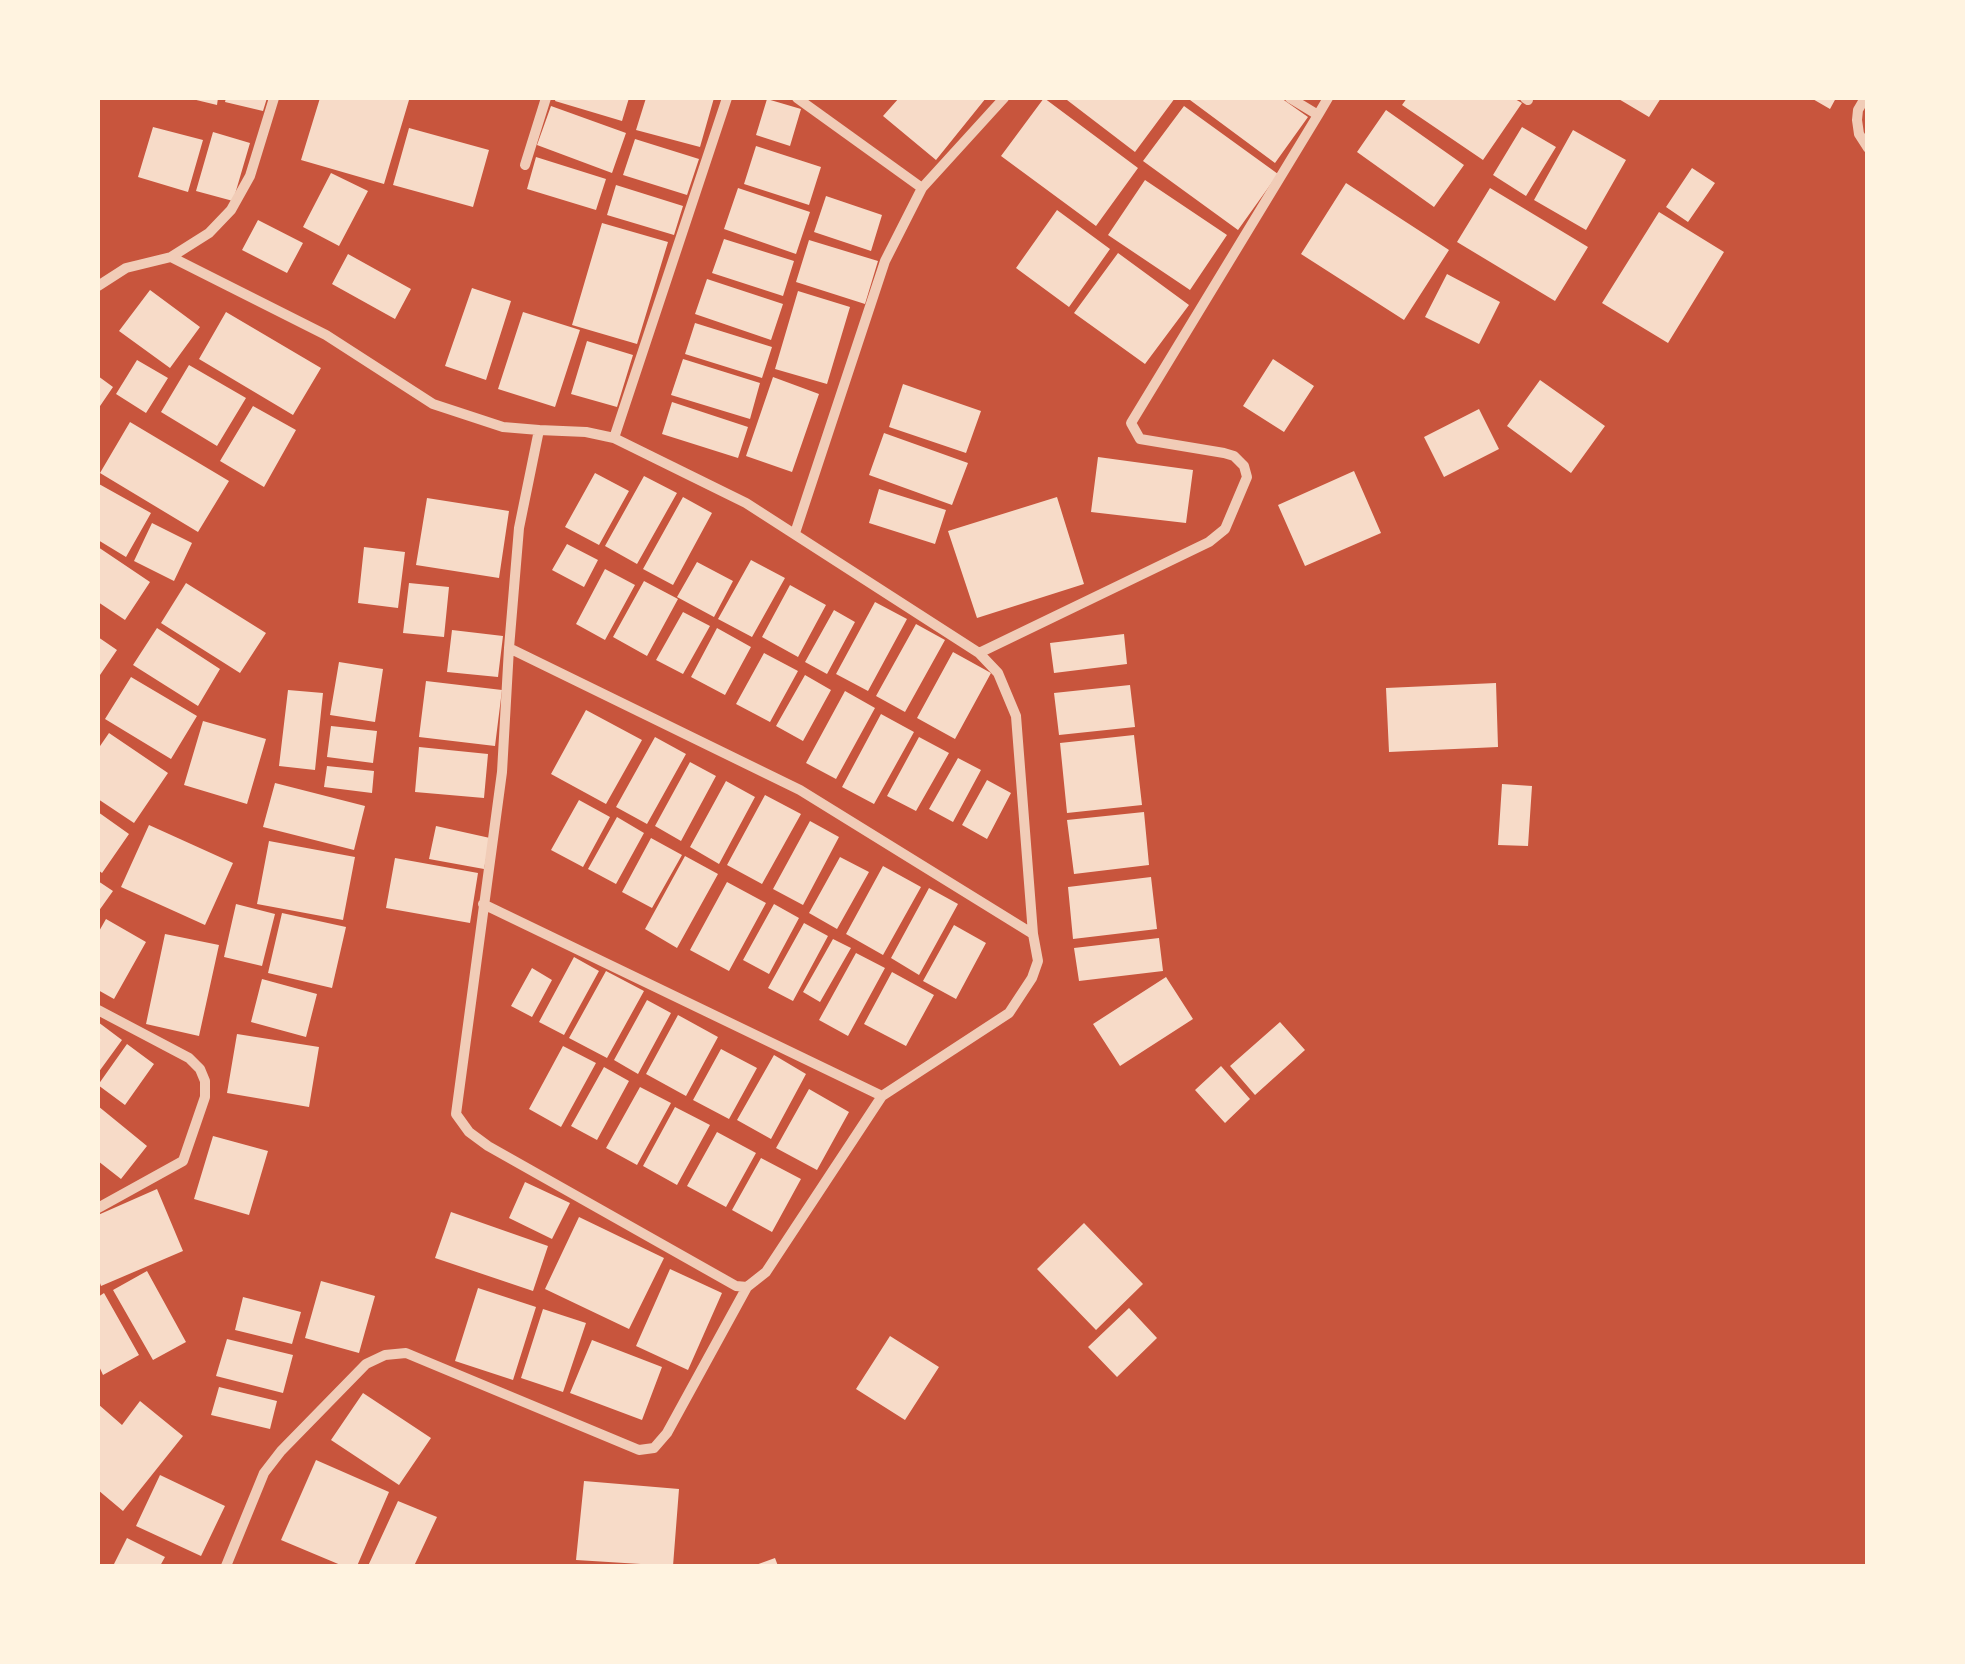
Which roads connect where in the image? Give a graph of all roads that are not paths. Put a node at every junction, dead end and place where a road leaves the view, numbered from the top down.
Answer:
1 (274, 98) edge
2 (546, 98) edge
3 (726, 98) edge
4 (798, 98) edge
5 (1004, 98) edge
6 (1290, 98) edge
7 (1328, 98) edge
8 (1865, 98) edge
9 (1318, 115) junction
10 (1868, 148) edge
11 (525, 165) dead end
12 (922, 188) junction
13 (172, 257) junction
14 (98, 286) edge
15 (539, 430) junction
16 (614, 438) junction
17 (795, 534) junction
18 (509, 648) junction
19 (979, 653) junction
20 (483, 904) junction
21 (1033, 934) junction
22 (98, 1010) edge
23 (882, 1096) junction
24 (98, 1208) edge
25 (746, 1287) junction
26 (226, 1566) edge

1 - 13 street
2 - 11 street
3 - 16 street
4 - 12 street
5 - 12 street
6 - 9 street
7 - 9 street
8 - 10 street
9 - 19 street
12 - 17 street
13 - 14 street
13 - 15 street
15 - 16 street
15 - 18 street
16 - 17 street
17 - 19 street
18 - 20 street
18 - 21 street
19 - 21 street
20 - 23 street
20 - 25 street
21 - 23 street
22 - 24 street
23 - 25 street
25 - 26 street

